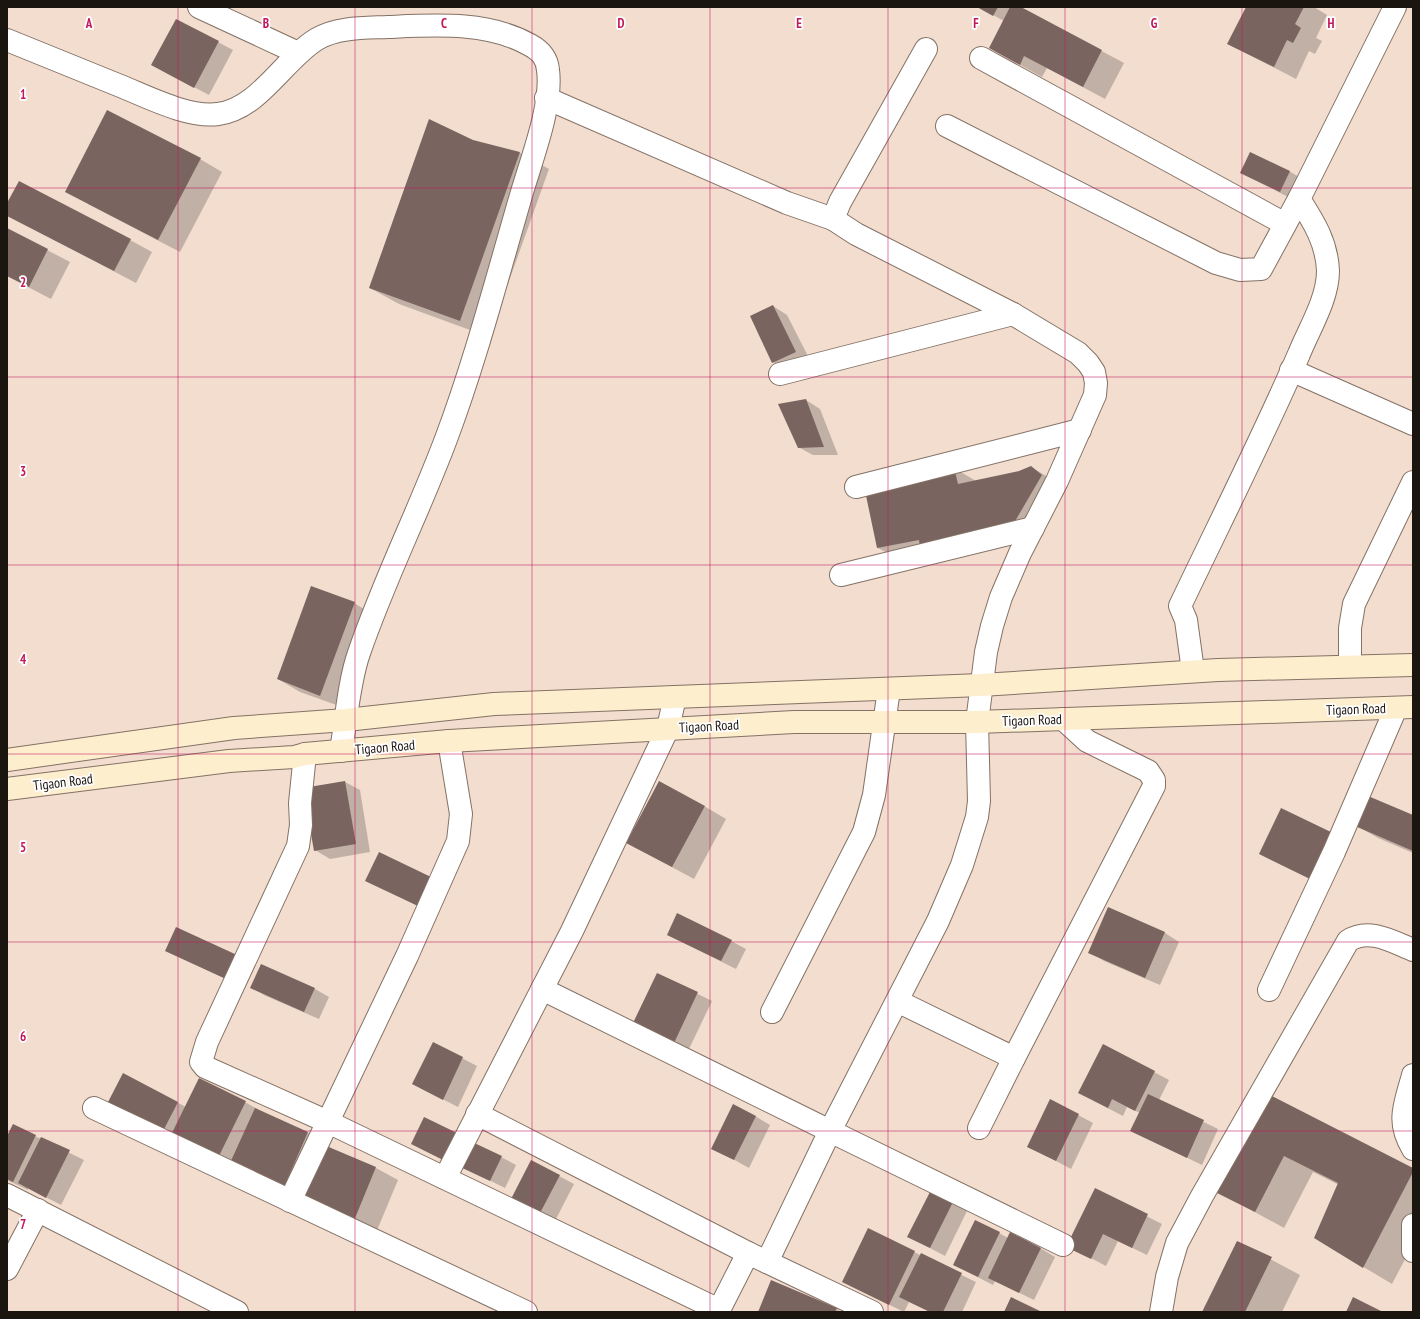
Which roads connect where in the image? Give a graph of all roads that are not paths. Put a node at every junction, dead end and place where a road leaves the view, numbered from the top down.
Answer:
1 (199, 7) edge
2 (1395, 7) edge
3 (7, 40) edge
4 (926, 49) dead end
5 (298, 53) junction
6 (981, 58) dead end
7 (546, 98) junction
8 (946, 126) dead end
9 (1299, 199) junction
10 (833, 219) junction
11 (1285, 224) junction
12 (1013, 314) junction
13 (1291, 370) junction
14 (780, 374) dead end
15 (1413, 424) edge
16 (1080, 430) junction
17 (1413, 482) edge
18 (856, 487) dead end
19 (1033, 528) junction
20 (841, 576) dead end
21 (1413, 665) edge
22 (1350, 666) junction
23 (1193, 671) junction
24 (981, 685) junction
25 (889, 689) junction
26 (675, 697) junction
27 (1405, 707) edge
28 (1063, 719) junction
29 (346, 720) junction
30 (884, 721) junction
31 (977, 722) junction
32 (668, 728) junction
33 (449, 741) junction
34 (341, 751) junction
35 (305, 754) junction
36 (7, 760) edge
37 (7, 789) edge
38 (1413, 950) edge
39 (542, 989) junction
40 (1269, 990) dead end
41 (897, 1000) junction
42 (772, 1012) dead end
43 (1014, 1058) junction
44 (1413, 1075) edge
45 (94, 1108) dead end
46 (477, 1114) junction
47 (328, 1122) junction
48 (979, 1128) dead end
49 (830, 1131) junction
50 (1413, 1149) edge
51 (445, 1178) junction
52 (7, 1195) edge
53 (290, 1201) junction
54 (38, 1210) junction
55 (1413, 1225) edge
56 (1063, 1245) dead end
57 (1413, 1251) edge
58 (758, 1258) junction
59 (7, 1269) edge
60 (719, 1311) edge
61 (236, 1312) edge
62 (526, 1312) edge
63 (872, 1312) edge
64 (1161, 1312) edge

1 - 5 street
2 - 9 street
3 - 5 street
4 - 10 street
5 - 7 street
6 - 11 street
7 - 10 street
7 - 29 street
8 - 11 street
9 - 11 street
9 - 13 street
10 - 12 street
12 - 14 street
12 - 16 street
13 - 15 street
13 - 23 street
16 - 18 street
16 - 19 street
17 - 22 street
19 - 20 street
19 - 24 street
21 - 22 street, Tigaon Road
22 - 23 street, Tigaon Road
23 - 24 street, Tigaon Road
24 - 25 street, Tigaon Road
24 - 31 street
25 - 26 street, Tigaon Road
25 - 30 street
26 - 29 street, Tigaon Road
26 - 32 street
27 - 28 street, Tigaon Road
27 - 40 street
28 - 31 street, Tigaon Road
28 - 43 street
29 - 34 street
29 - 36 street, Tigaon Road
30 - 31 street, Tigaon Road
30 - 32 street, Tigaon Road
30 - 42 street
31 - 41 street
32 - 33 street, Tigaon Road
32 - 39 street
33 - 34 street, Tigaon Road
33 - 47 street
34 - 35 street, Tigaon Road
35 - 37 street, Tigaon Road
35 - 47 street
38 - 64 street
39 - 46 street
39 - 49 street
41 - 43 street
41 - 49 street
43 - 48 street
44 - 50 street
45 - 53 street
46 - 51 street
46 - 58 street
47 - 51 street
47 - 53 street
49 - 56 street
49 - 58 street
51 - 60 street
52 - 54 street
53 - 62 street
54 - 59 street
54 - 61 street
55 - 57 street
58 - 60 street
58 - 63 street

